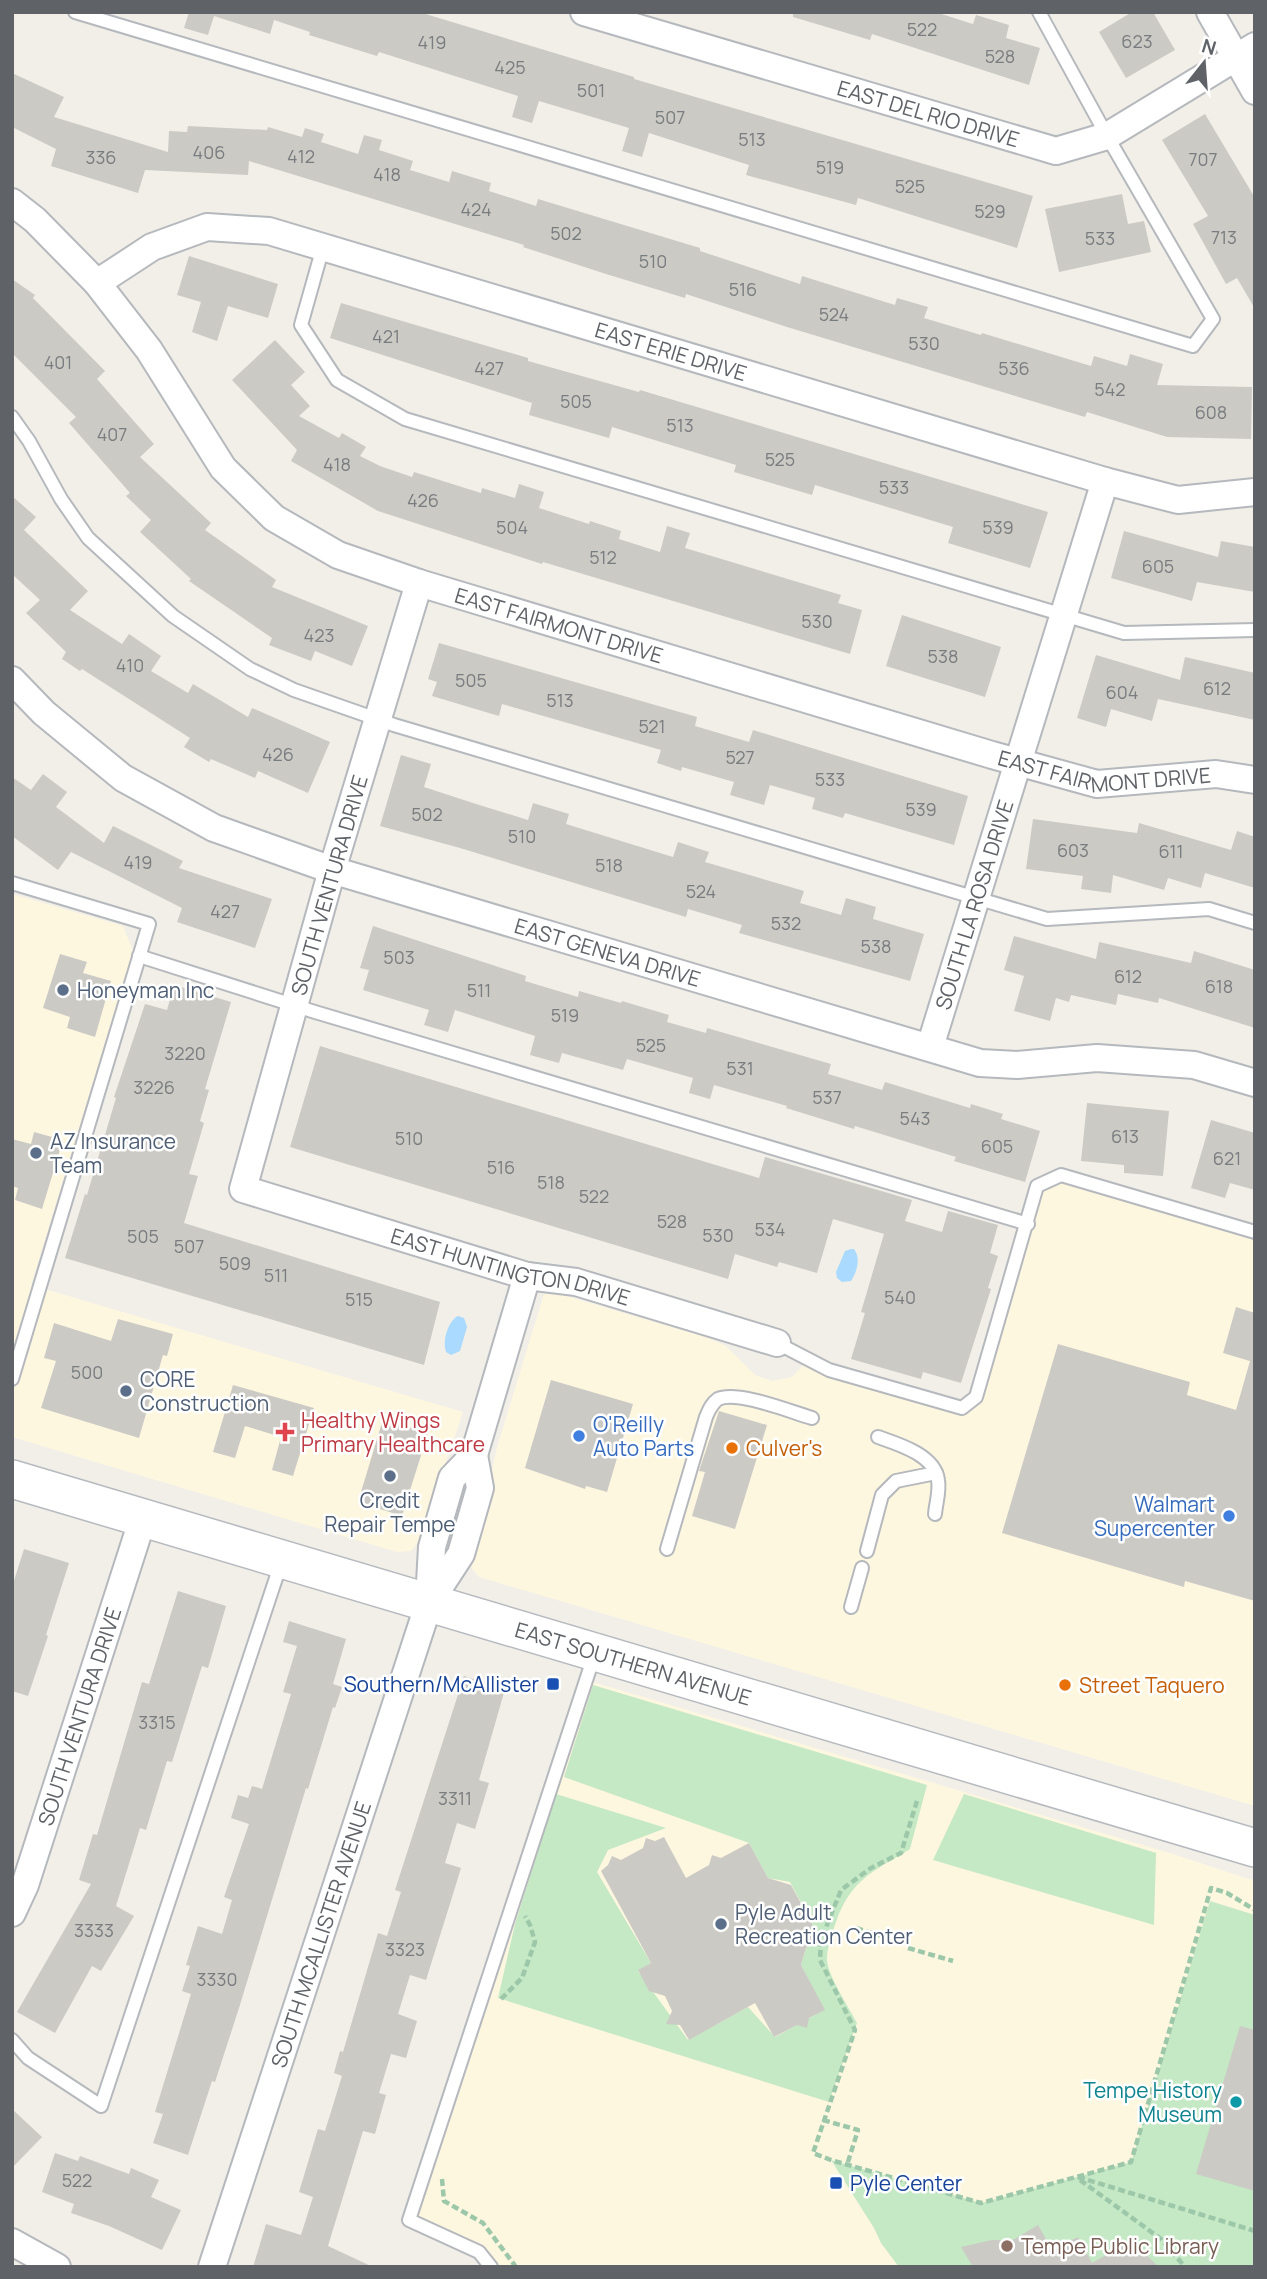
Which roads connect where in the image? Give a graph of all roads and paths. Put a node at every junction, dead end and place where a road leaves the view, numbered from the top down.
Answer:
1 (75, 12) edge
2 (584, 12) edge
3 (1039, 12) edge
4 (1210, 12) edge
5 (1245, 51) edge
6 (1255, 91) edge
7 (1107, 136) junction
8 (12, 202) edge
9 (323, 247) junction
10 (97, 282) junction
11 (12, 417) edge
12 (1105, 481) junction
13 (1255, 492) edge
14 (419, 583) junction
15 (1065, 615) junction
16 (1255, 630) edge
17 (12, 680) edge
18 (378, 720) junction
19 (1019, 763) junction
20 (1255, 779) edge
21 (332, 870) junction
22 (12, 883) edge
23 (976, 899) junction
24 (1255, 923) edge
25 (139, 956) junction
26 (294, 1005) junction
27 (930, 1047) junction
28 (1255, 1083) edge
29 (243, 1189) joint
30 (1028, 1224) junction
31 (1255, 1232) edge
32 (527, 1276) junction
33 (777, 1343) joint
34 (12, 1379) edge
35 (812, 1418) dead end
36 (877, 1437) dead end
37 (936, 1474) junction
38 (12, 1479) edge
39 (935, 1514) dead end
40 (143, 1518) junction
41 (667, 1549) dead end
42 (867, 1551) dead end
43 (282, 1559) junction
44 (862, 1569) dead end
45 (429, 1602) junction
46 (851, 1607) dead end
47 (595, 1652) junction
48 (917, 1801) dead end
49 (1255, 1848) edge
50 (1255, 1910) edge
51 (12, 1913) edge
52 (522, 1913) dead end
53 (856, 1928) dead end
54 (885, 1937) dead end
55 (908, 1948) dead end
56 (953, 1961) dead end
57 (495, 2006) dead end
58 (12, 2040) edge
59 (824, 2120) junction
60 (848, 2165) junction
61 (442, 2176) dead end
62 (1077, 2177) junction
63 (1255, 2231) edge
64 (12, 2242) edge
65 (57, 2267) edge
66 (212, 2267) edge
67 (491, 2267) edge
68 (516, 2267) edge
69 (1185, 2267) edge

1 - 7 lane
2 - 7 street, EAST DEL RIO DRIVE
3 - 7 lane
4 - 5 street
5 - 6 street
5 - 7 street, EAST DEL RIO DRIVE
8 - 10 street, EAST FAIRMONT DRIVE
9 - 10 street, EAST ERIE DRIVE
9 - 12 street, EAST ERIE DRIVE
9 - 15 lane
10 - 14 street, EAST FAIRMONT DRIVE
11 - 18 lane
12 - 13 street, EAST ERIE DRIVE
12 - 15 street, SOUTH LA ROSA DRIVE
14 - 18 street, SOUTH VENTURA DRIVE
14 - 19 street, EAST FAIRMONT DRIVE
15 - 16 lane
15 - 19 street, SOUTH LA ROSA DRIVE
17 - 21 street, EAST GENEVA DRIVE
18 - 21 street, SOUTH VENTURA DRIVE
18 - 23 lane
19 - 20 street, EAST FAIRMONT DRIVE
19 - 23 street, SOUTH LA ROSA DRIVE
21 - 26 street, SOUTH VENTURA DRIVE
21 - 27 street, EAST GENEVA DRIVE
22 - 25 lane
23 - 24 lane
23 - 27 street, SOUTH LA ROSA DRIVE
25 - 26 lane
25 - 34 lane
26 - 29 street, SOUTH VENTURA DRIVE
26 - 30 lane
27 - 28 street, EAST GENEVA DRIVE
29 - 32 street, EAST HUNTINGTON DRIVE
30 - 31 lane
30 - 33 lane
32 - 33 street, EAST HUNTINGTON DRIVE
32 - 45 street, SOUTH MCALLISTER AVENUE
35 - 41 lane
36 - 37 lane
37 - 39 lane
37 - 42 lane
38 - 40 main road, EAST SOUTHERN AVENUE
40 - 43 main road, EAST SOUTHERN AVENUE
40 - 51 street, SOUTH VENTURA DRIVE
43 - 45 main road, EAST SOUTHERN AVENUE
43 - 58 lane
44 - 46 lane
45 - 47 main road, EAST SOUTHERN AVENUE
45 - 66 street, SOUTH MCALLISTER AVENUE
47 - 49 main road, EAST SOUTHERN AVENUE
47 - 67 lane
48 - 59 path
50 - 62 path
52 - 57 path
53 - 54 path
55 - 56 path
59 - 60 path
59 - 60 path
60 - 62 path
61 - 68 path
62 - 63 path
62 - 69 path
64 - 65 street

